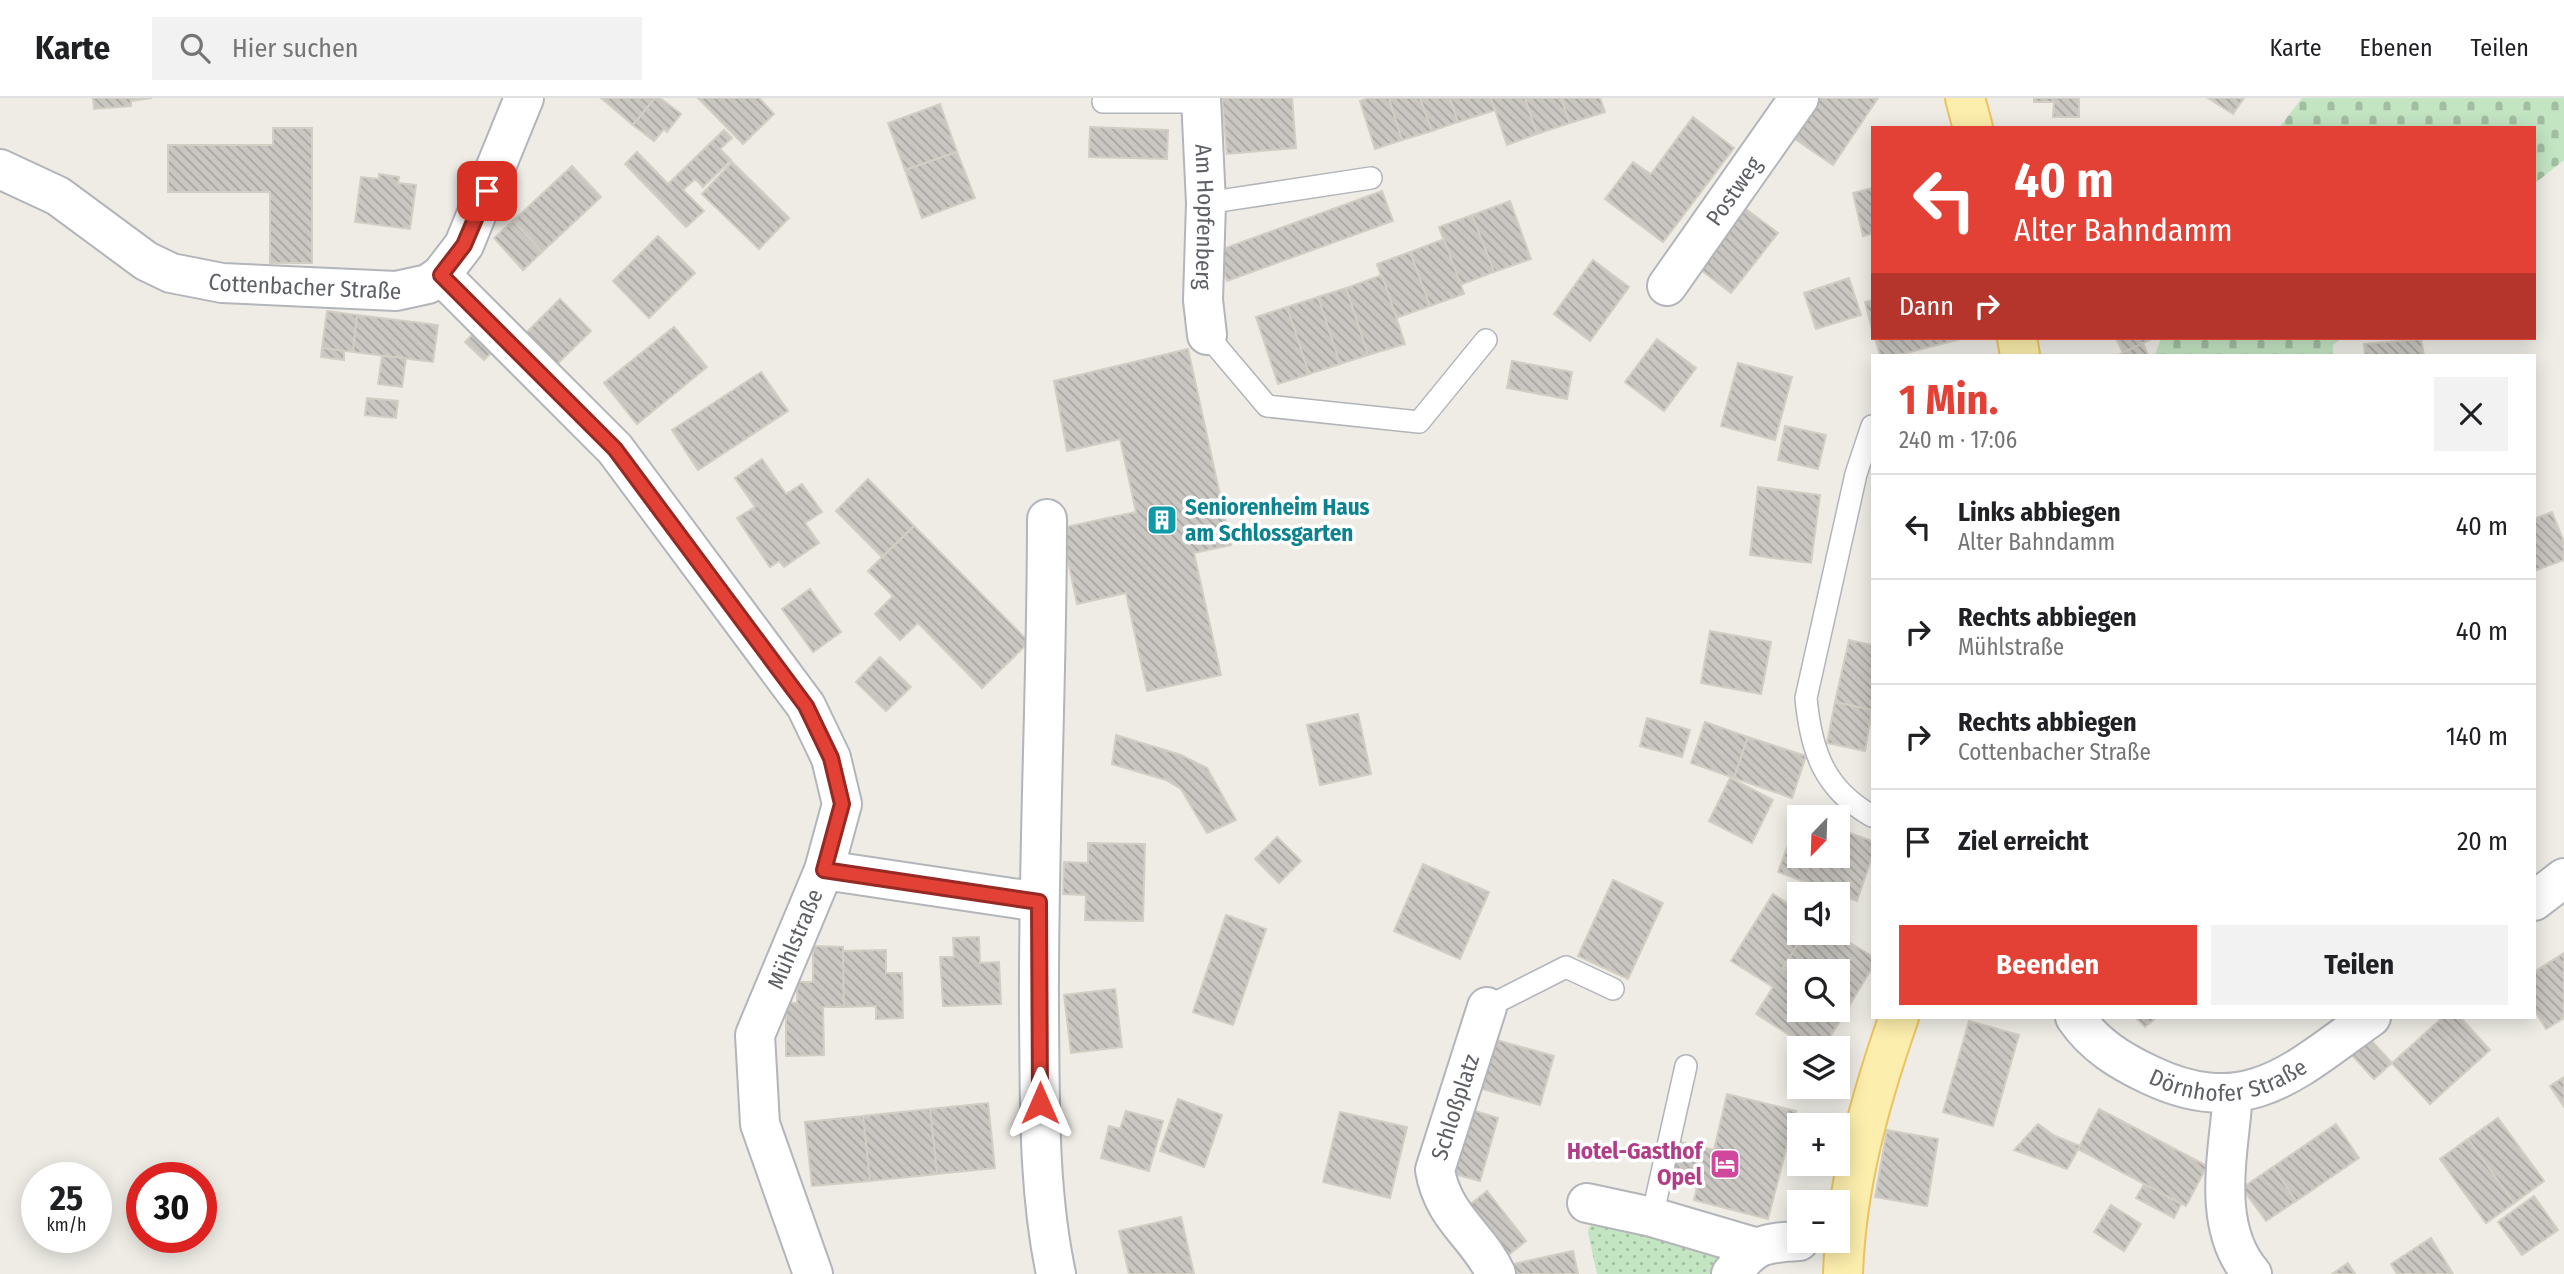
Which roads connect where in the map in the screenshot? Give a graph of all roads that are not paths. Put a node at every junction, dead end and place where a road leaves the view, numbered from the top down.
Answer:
1 (524, 98) edge
2 (1799, 98) edge
3 (1965, 98) edge
4 (1201, 100) edge
5 (1103, 102) dead end
6 (1972, 126) edge
7 (0, 169) edge
8 (1371, 178) dead end
9 (1206, 203) junction
10 (441, 275) junction
11 (1667, 286) dead end
12 (1208, 335) joint
13 (1486, 340) dead end
14 (1871, 429) edge
15 (1047, 520) dead end
16 (1871, 815) edge
17 (824, 870) junction
18 (1039, 902) junction
19 (1613, 989) dead end
20 (1487, 1007) joint
21 (1898, 1019) edge
22 (2368, 1019) edge
23 (2072, 1022) edge
24 (1686, 1066) dead end
25 (2232, 1094) junction
26 (1849, 1190) edge
27 (1587, 1203) dead end
28 (1652, 1217) junction
29 (1787, 1242) edge
30 (1742, 1261) edge
31 (813, 1274) edge
32 (1056, 1274) edge
33 (1496, 1274) edge
34 (2252, 1274) edge

1 - 10 street
2 - 11 street, Postweg
3 - 6 main road
4 - 5 lane
4 - 9 street, Am Hopfenberg
7 - 10 street, Cottenbacher Straße
8 - 9 lane
9 - 12 street, Am Hopfenberg
10 - 17 street, Mühlstraße
12 - 13 lane
14 - 16 lane
15 - 18 street
17 - 18 street
17 - 31 street, Mühlstraße
18 - 32 street
19 - 20 lane
20 - 33 street, Schloßplatz
21 - 26 main road
22 - 25 street, Dörnhofer Straße
23 - 25 street, Dörnhofer Straße
24 - 28 lane
25 - 34 street
27 - 28 street
28 - 30 street
29 - 30 street

